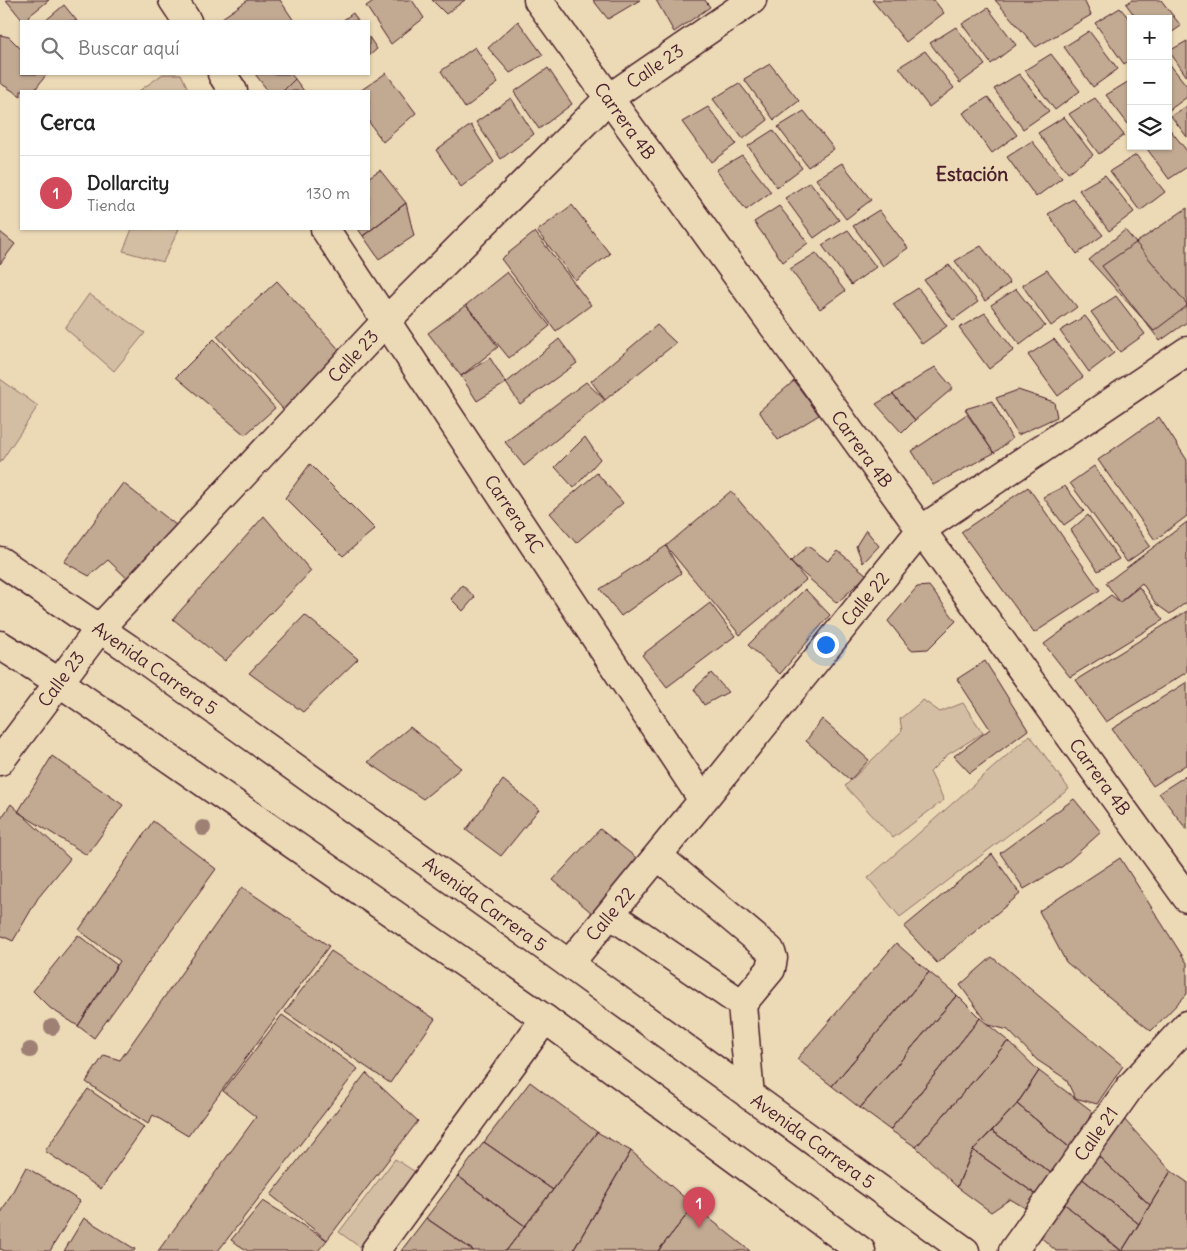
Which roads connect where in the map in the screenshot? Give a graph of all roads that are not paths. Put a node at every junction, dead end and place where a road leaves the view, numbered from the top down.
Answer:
1 (173, 0) edge
2 (538, 0) edge
3 (752, 0) edge
4 (186, 20) edge
5 (223, 75) edge
6 (233, 90) edge
7 (609, 98) junction
8 (326, 230) edge
9 (386, 321) junction
10 (1187, 351) edge
11 (921, 530) junction
12 (0, 561) edge
13 (100, 628) junction
14 (0, 645) edge
15 (59, 682) junction
16 (0, 761) edge
17 (703, 800) junction
18 (658, 856) junction
19 (1187, 898) edge
20 (610, 914) junction
21 (568, 964) junction
22 (742, 1004) junction
23 (545, 1019) junction
24 (1187, 1025) edge
25 (750, 1096) junction
26 (375, 1251) edge
27 (861, 1251) edge
28 (965, 1251) edge
29 (1013, 1251) edge

1 - 4 street
2 - 7 street, Carrera 4B
3 - 7 street, Calle 23
5 - 6 street
7 - 9 street, Calle 23
7 - 11 street, Carrera 4B
8 - 9 street, Carrera 4C
9 - 13 street, Calle 23
9 - 17 street, Carrera 4C
10 - 11 street, Calle 22
11 - 17 street, Calle 22
11 - 19 street, Carrera 4B
12 - 13 street, Avenida Carrera 5
13 - 15 street, Calle 23
13 - 21 street, Avenida Carrera 5
14 - 15 street
15 - 16 street, Calle 23
15 - 23 street
17 - 18 street, Calle 22
18 - 20 street, Calle 22
18 - 22 street
20 - 21 street, Calle 22
20 - 22 street
21 - 25 street, Avenida Carrera 5
22 - 25 street
23 - 26 street
23 - 27 street
24 - 29 street, Calle 21
25 - 28 street, Avenida Carrera 5

